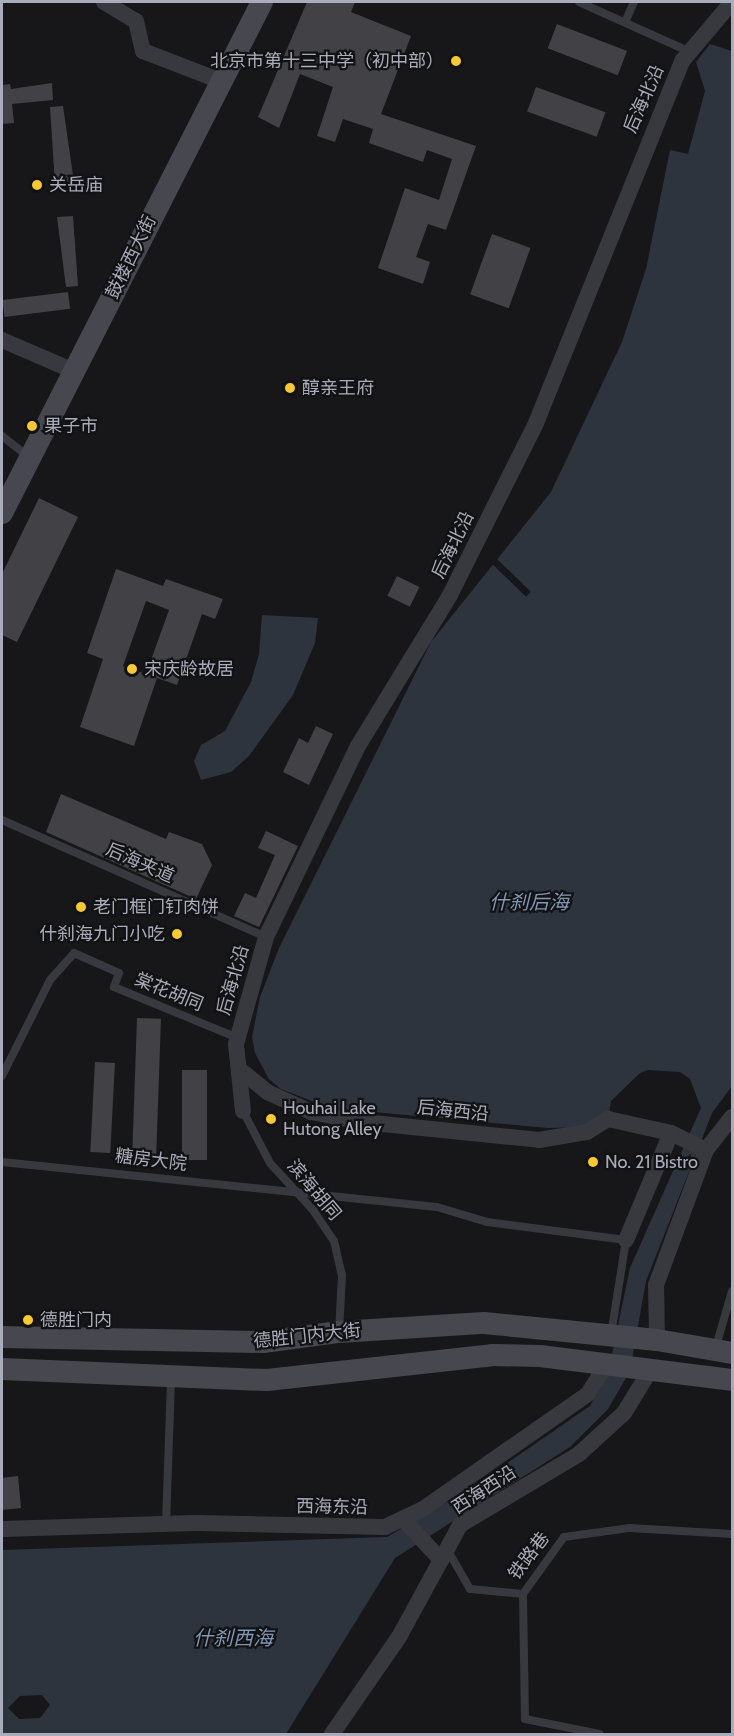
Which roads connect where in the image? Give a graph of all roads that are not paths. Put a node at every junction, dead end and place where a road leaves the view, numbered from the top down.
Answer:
1 (104, 2) edge
2 (261, 2) edge
3 (579, 2) edge
4 (634, 2) edge
5 (732, 2) edge
6 (626, 20) junction
7 (690, 52) junction
8 (218, 80) junction
9 (2, 340) edge
10 (74, 371) junction
11 (2, 436) edge
12 (31, 458) junction
13 (2, 513) edge
14 (2, 820) edge
15 (266, 937) junction
16 (238, 1038) junction
17 (239, 1069) junction
18 (2, 1072) edge
19 (243, 1111) joint
20 (732, 1117) edge
21 (671, 1133) junction
22 (706, 1150) junction
23 (2, 1162) edge
24 (296, 1191) junction
25 (626, 1240) junction
26 (732, 1292) edge
27 (339, 1332) junction
28 (2, 1337) edge
29 (610, 1338) junction
30 (655, 1352) junction
31 (724, 1352) edge
32 (394, 1363) junction
33 (606, 1365) junction
34 (732, 1367) edge
35 (2, 1369) edge
36 (171, 1378) junction
37 (732, 1380) edge
38 (405, 1522) junction
39 (166, 1524) junction
40 (2, 1529) edge
41 (732, 1534) edge
42 (440, 1553) junction
43 (523, 1594) junction
44 (560, 1730) edge
45 (332, 1734) edge
46 (600, 1734) edge

1 - 8 street
2 - 8 main road, 鼓楼西大街
3 - 6 lane
4 - 6 lane
5 - 7 street, 后海北沿
6 - 7 lane
7 - 15 street, 后海北沿
8 - 10 main road, 鼓楼西大街
9 - 10 street
10 - 12 main road, 鼓楼西大街
11 - 12 lane
12 - 13 main road, 鼓楼西大街
14 - 15 lane, 后海夹道
15 - 16 street, 后海北沿
16 - 17 street, 后海北沿
16 - 18 lane, 棠花胡同
17 - 19 street, 后海北沿
17 - 21 street, 后海西沿
19 - 24 lane, 滨海胡同
20 - 22 street
21 - 22 street, 后海西沿
21 - 25 street
22 - 30 street
23 - 24 lane, 糖房大院
24 - 25 lane, 糖房大院
24 - 27 lane, 滨海胡同
25 - 29 lane
26 - 31 lane
27 - 28 main road, 德胜门内大街
27 - 29 main road, 德胜门内大街
29 - 30 main road
29 - 32 main road
30 - 31 main road
30 - 33 main road
30 - 34 main road
30 - 37 main road
30 - 42 street, 西海西沿
32 - 33 main road
32 - 36 main road
33 - 38 street, 西海东沿
35 - 36 main road
36 - 39 lane
38 - 39 street, 西海东沿
38 - 42 street
39 - 40 street, 西海东沿
41 - 43 lane, 铁路巷
42 - 43 lane, 铁路巷
42 - 45 street, 西海西沿
43 - 44 lane
44 - 46 lane

